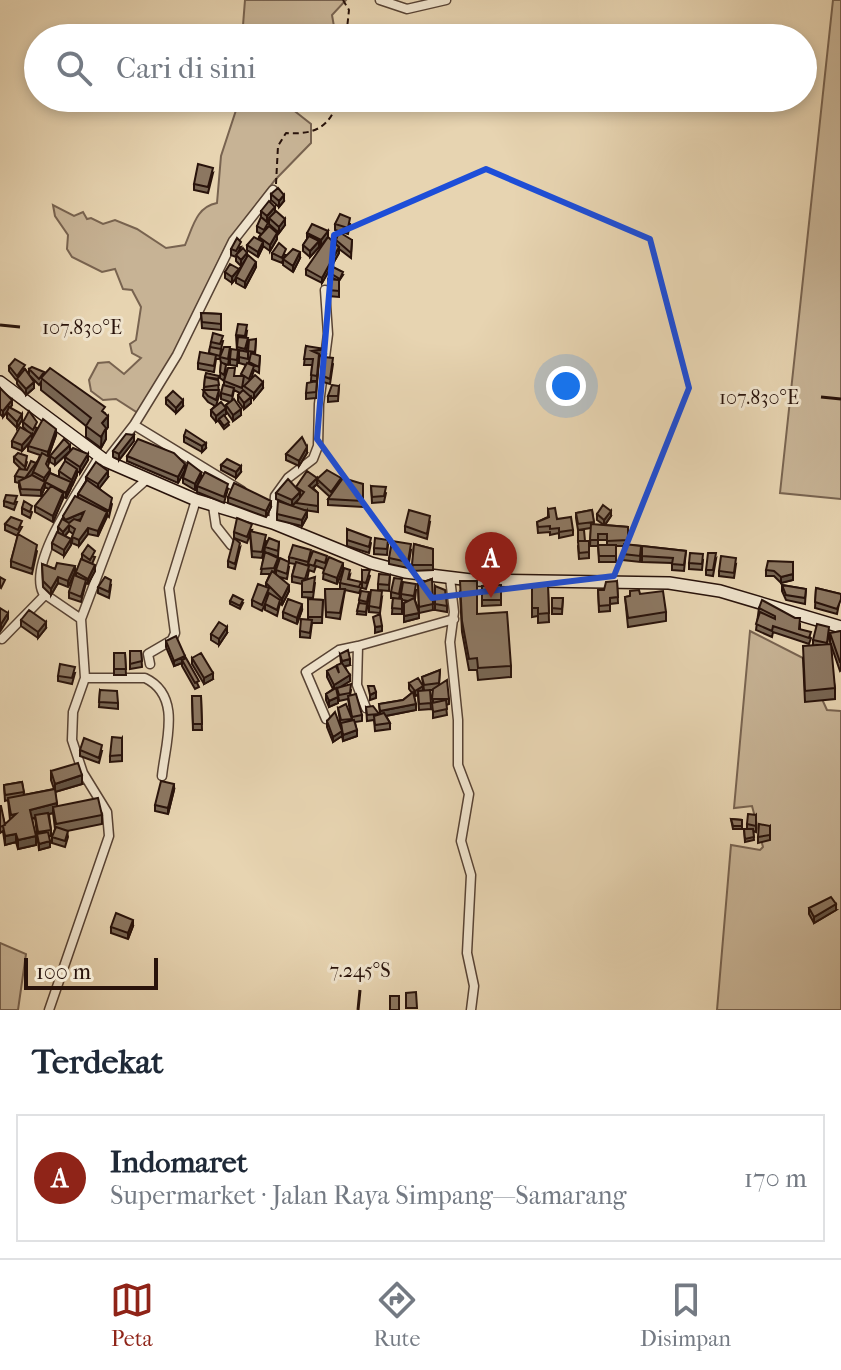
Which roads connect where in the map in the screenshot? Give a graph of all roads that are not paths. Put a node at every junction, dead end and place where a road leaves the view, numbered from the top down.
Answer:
1 (380, 0) edge
2 (446, 0) edge
3 (273, 190) edge
4 (325, 290) edge
5 (0, 382) edge
6 (134, 425) junction
7 (102, 459) junction
8 (146, 480) junction
9 (252, 496) edge
10 (196, 500) junction
11 (263, 501) edge
12 (213, 506) junction
13 (274, 506) junction
14 (273, 523) junction
15 (231, 545) edge
16 (450, 578) junction
17 (45, 595) junction
18 (81, 619) junction
19 (454, 619) junction
20 (841, 627) edge
21 (2, 639) dead end
22 (358, 646) junction
23 (150, 664) dead end
24 (85, 678) junction
25 (366, 708) edge
26 (326, 719) edge
27 (162, 776) dead end
28 (49, 1010) edge
29 (471, 1010) edge

1 - 2 street
3 - 6 street
4 - 13 street
5 - 7 main road
6 - 7 street
6 - 9 street
7 - 8 main road
7 - 17 street
8 - 10 main road
8 - 18 street
10 - 12 main road
10 - 23 street
11 - 13 street
12 - 14 main road
12 - 15 street
13 - 14 street
14 - 16 main road
16 - 19 street
16 - 20 main road
17 - 18 street
17 - 21 street
18 - 24 street
19 - 22 street
19 - 29 street
22 - 25 street
22 - 26 street
24 - 27 street
24 - 28 street

